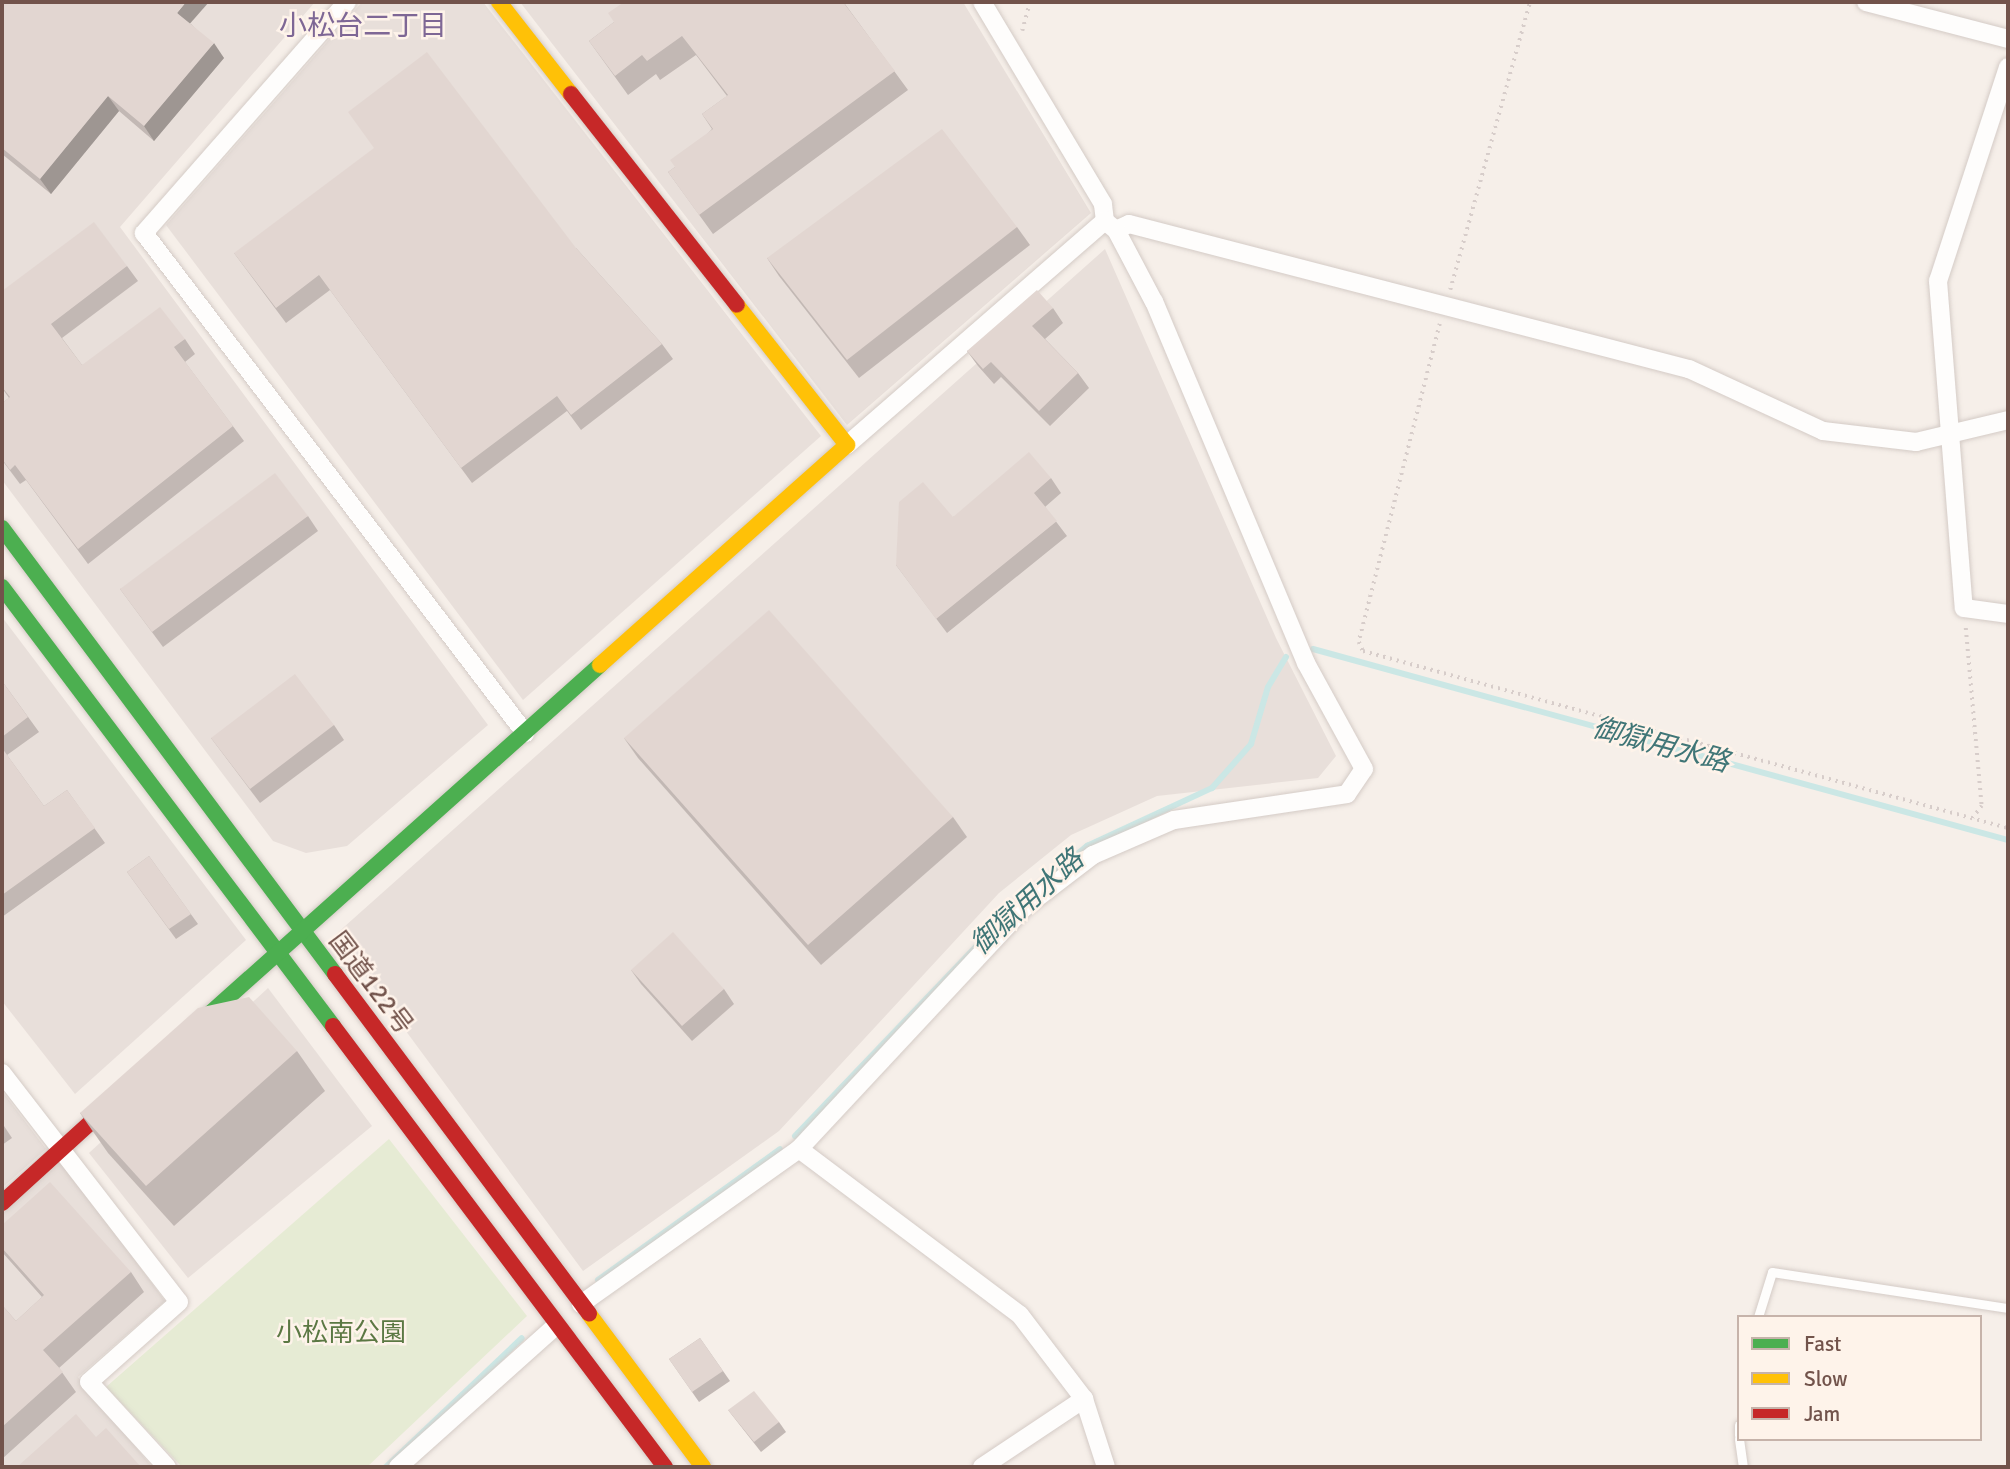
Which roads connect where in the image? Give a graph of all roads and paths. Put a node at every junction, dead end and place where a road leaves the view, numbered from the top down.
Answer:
1 (347, 2) edge
2 (499, 2) edge
3 (982, 2) edge
4 (1530, 2) edge
5 (1866, 2) edge
6 (2008, 39) edge
7 (2008, 67) edge
8 (1110, 225) junction
9 (1445, 305) junction
10 (2008, 420) edge
11 (1950, 436) junction
12 (847, 444) junction
13 (2, 528) edge
14 (2, 587) edge
15 (1964, 608) junction
16 (2008, 614) edge
17 (526, 733) junction
18 (1973, 818) junction
19 (2008, 828) edge
20 (299, 931) junction
21 (277, 951) junction
22 (185, 1036) edge
23 (2, 1073) edge
24 (123, 1093) edge
25 (799, 1149) junction
26 (61, 1150) junction
27 (2, 1203) edge
28 (581, 1304) junction
29 (2008, 1308) edge
30 (1759, 1315) edge
31 (557, 1325) junction
32 (1084, 1399) junction
33 (1740, 1441) edge
34 (167, 1467) edge
35 (398, 1467) edge
36 (665, 1467) edge
37 (703, 1467) edge
38 (982, 1467) edge
39 (1106, 1467) edge
40 (1743, 1467) edge

1 - 17 street
2 - 12 main road
3 - 8 street
4 - 9 path
5 - 6 street
7 - 11 street
8 - 9 street
8 - 12 street
8 - 25 street
9 - 11 street
9 - 18 path
10 - 11 street
11 - 15 street
12 - 17 main road
13 - 20 main road, 国道122号
14 - 21 main road, 国道122号
15 - 16 street
15 - 18 path
17 - 20 main road
18 - 19 path
20 - 21 main road
20 - 28 main road, 国道122号
21 - 22 main road
21 - 31 main road, 国道122号
23 - 26 street
24 - 26 main road
25 - 28 street
25 - 32 street
26 - 27 main road
26 - 34 street
28 - 37 main road, 国道122号
29 - 30 lane
31 - 35 street
31 - 36 main road, 国道122号
32 - 38 street
32 - 39 street
33 - 40 lane

